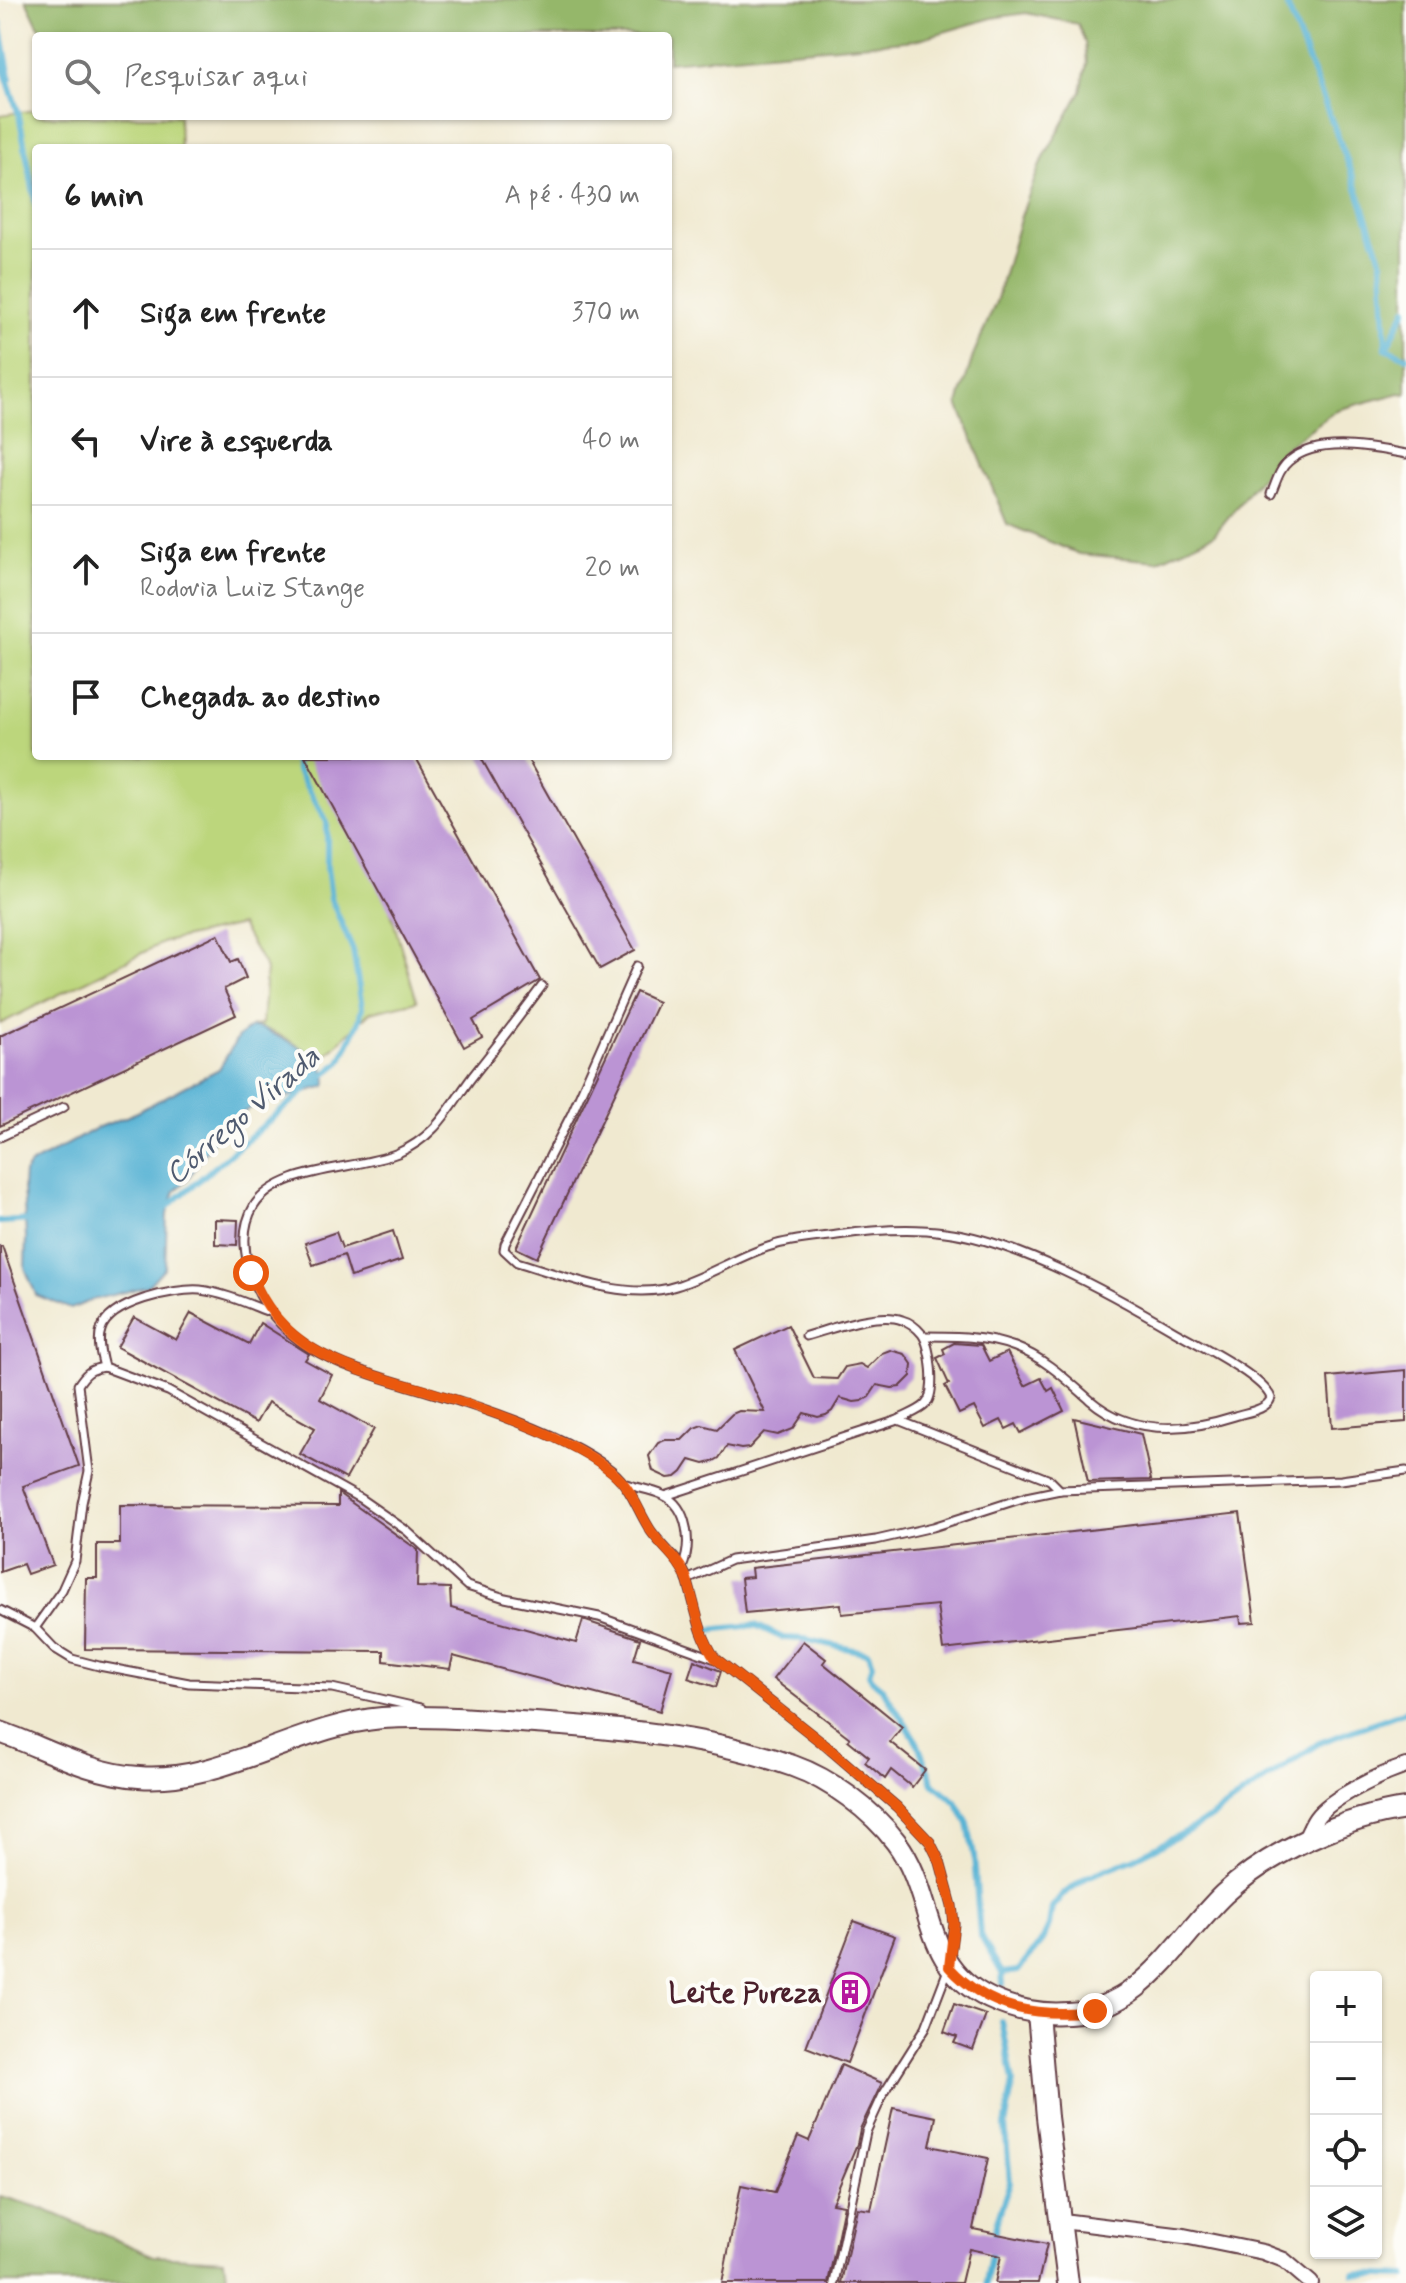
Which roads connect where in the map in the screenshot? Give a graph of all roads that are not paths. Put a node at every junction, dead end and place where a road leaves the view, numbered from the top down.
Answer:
1 (1406, 454) edge
2 (1271, 494) dead end
3 (637, 966) dead end
4 (542, 986) dead end
5 (64, 1107) dead end
6 (0, 1137) edge
7 (272, 1313) junction
8 (806, 1336) dead end
9 (924, 1336) junction
10 (104, 1367) junction
11 (898, 1420) junction
12 (1406, 1471) edge
13 (626, 1484) junction
14 (1060, 1490) junction
15 (665, 1496) junction
16 (682, 1568) junction
17 (687, 1580) junction
18 (0, 1610) edge
19 (35, 1628) junction
20 (715, 1658) junction
21 (463, 1718) junction
22 (0, 1732) edge
23 (1406, 1766) edge
24 (1406, 1809) edge
25 (1304, 1841) junction
26 (949, 1967) junction
27 (1038, 2013) junction
28 (1062, 2221) junction
29 (834, 2283) edge
30 (1068, 2283) edge
31 (1311, 2283) edge

1 - 2 lane
3 - 9 lane
4 - 7 lane
5 - 6 lane
7 - 10 lane
7 - 13 lane
8 - 9 lane
9 - 11 lane
10 - 19 lane
10 - 20 lane
11 - 14 lane
11 - 15 lane
12 - 14 lane
13 - 15 lane
13 - 16 lane
14 - 17 lane
15 - 16 lane
16 - 17 lane
17 - 20 lane
18 - 19 lane
19 - 21 lane
20 - 26 lane
21 - 22 street
21 - 26 street
23 - 25 street
24 - 25 street
25 - 27 street
26 - 27 street
26 - 29 lane
27 - 28 street
28 - 30 street
28 - 31 street

